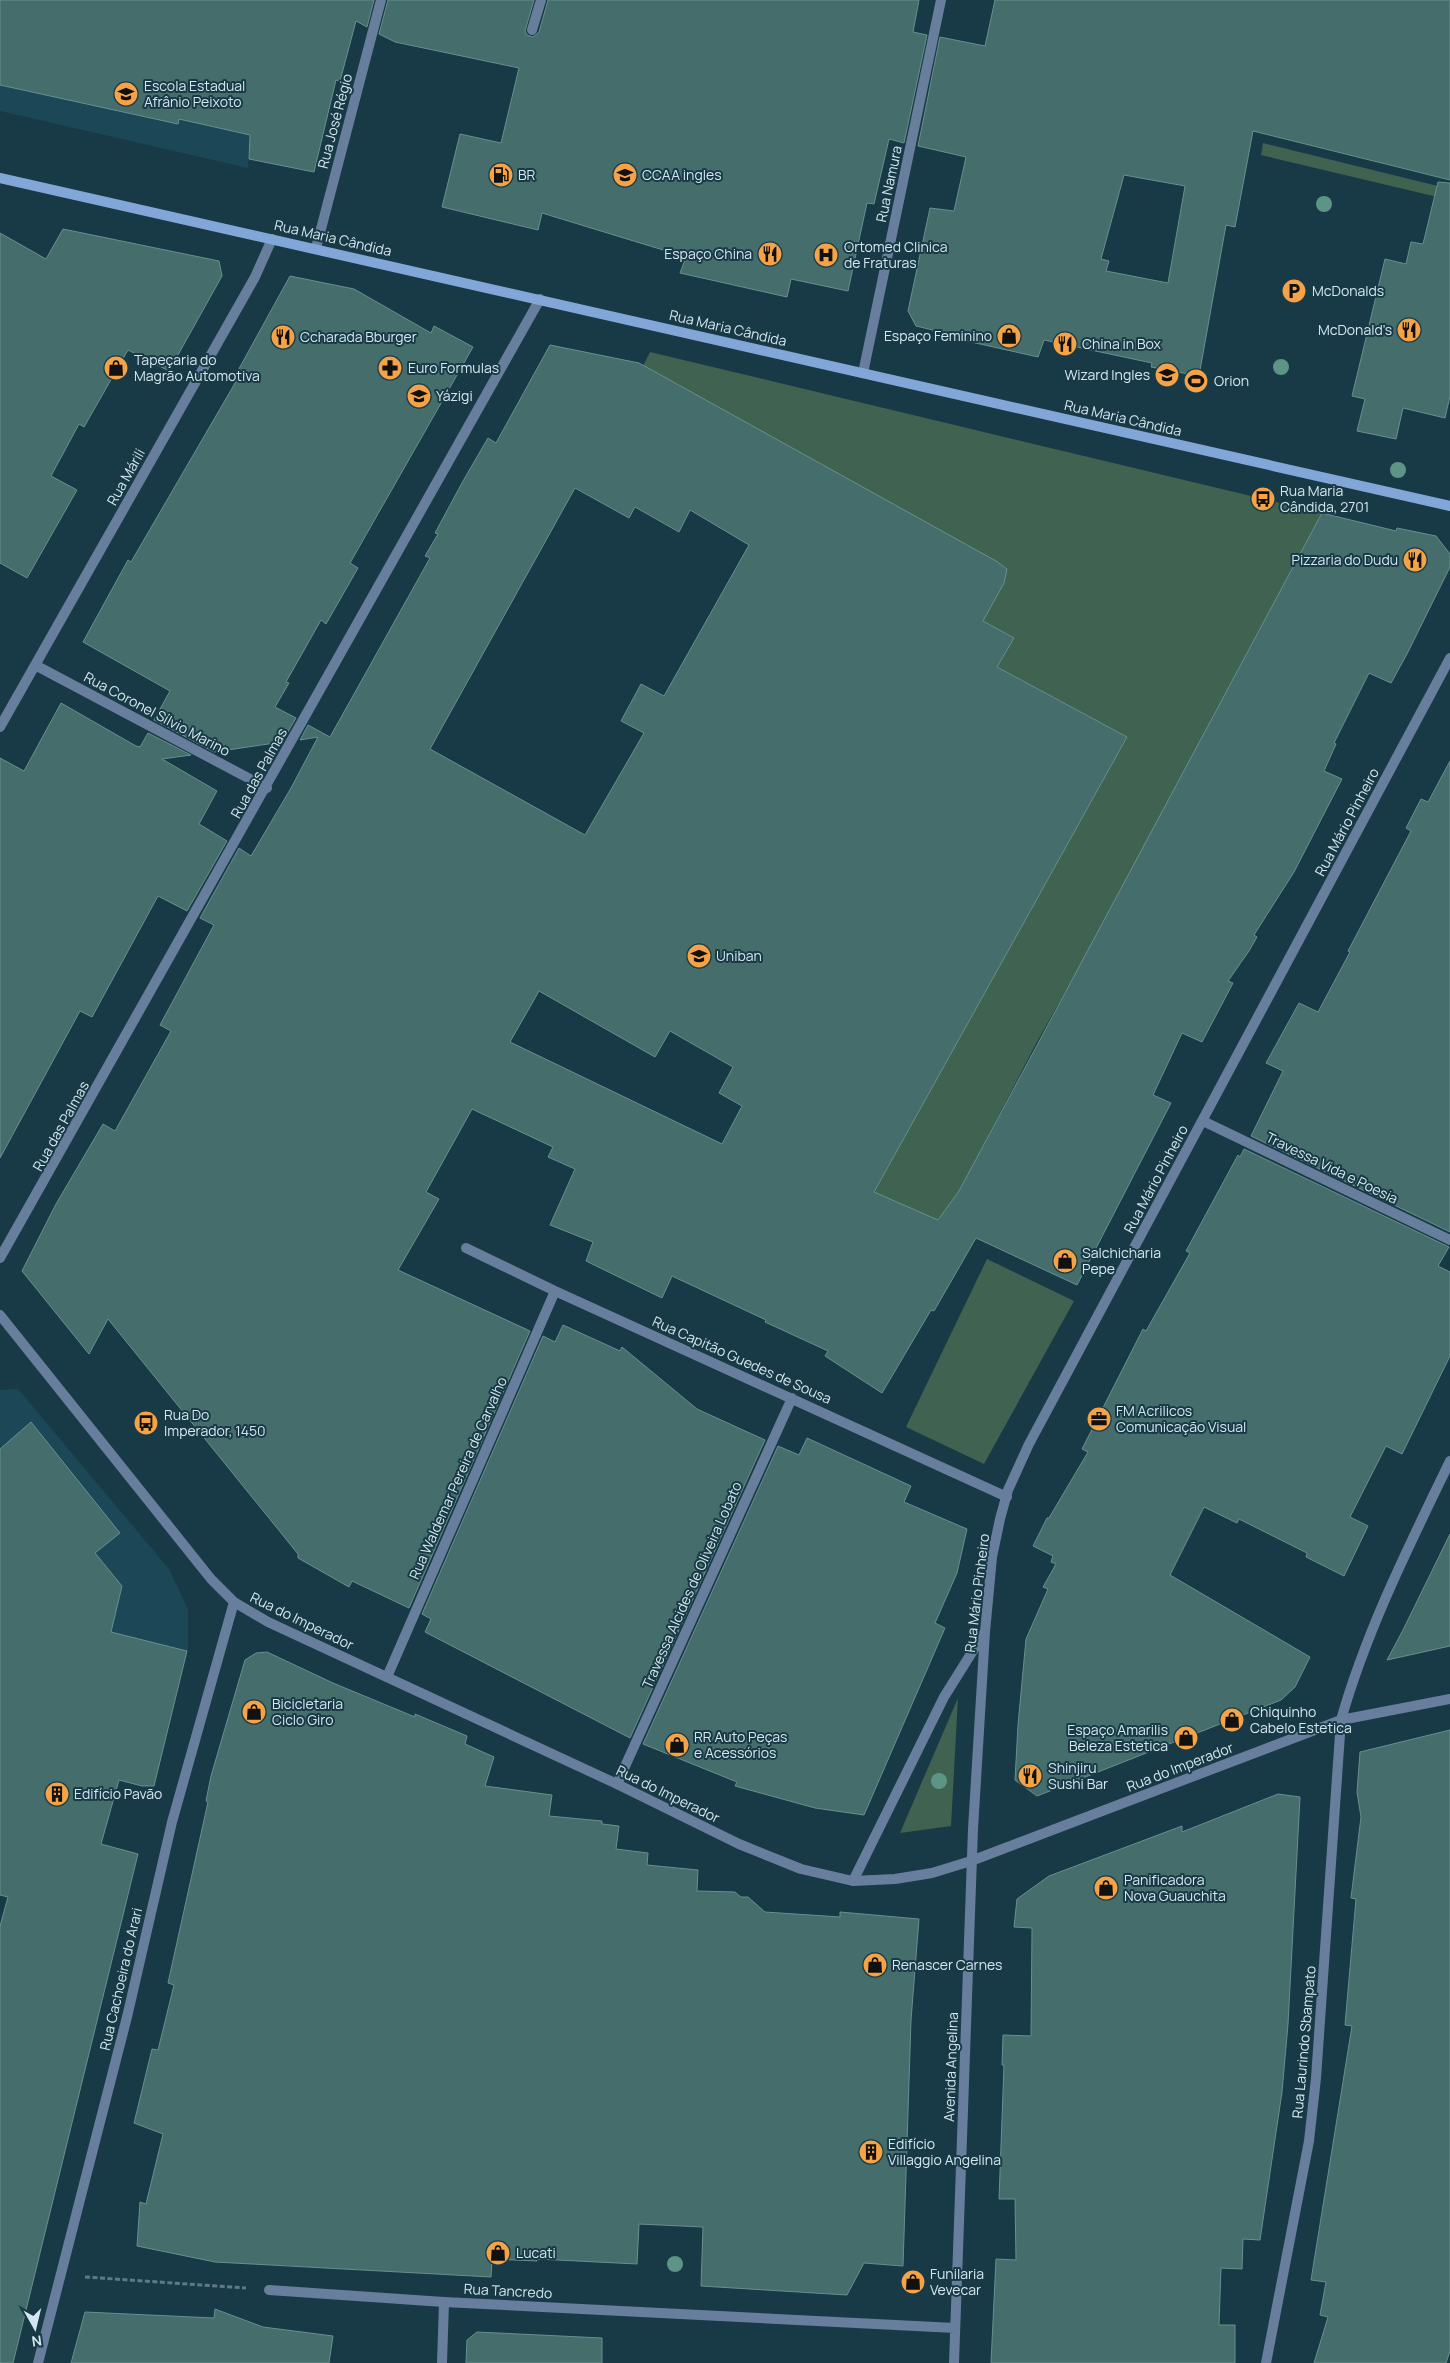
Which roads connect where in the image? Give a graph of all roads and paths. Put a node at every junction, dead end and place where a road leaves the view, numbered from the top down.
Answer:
1 (381, 0) edge
2 (541, 0) edge
3 (940, 0) edge
4 (532, 30) dead end
5 (0, 178) edge
6 (272, 239) junction
7 (316, 248) junction
8 (540, 299) junction
9 (863, 373) junction
10 (1450, 506) edge
11 (1450, 658) edge
12 (35, 665) junction
13 (0, 727) edge
14 (267, 788) junction
15 (1203, 1121) junction
16 (1450, 1240) edge
17 (466, 1248) dead end
18 (0, 1258) edge
19 (554, 1291) junction
20 (0, 1315) edge
21 (4, 1327) edge
22 (792, 1398) junction
23 (1450, 1461) edge
24 (1007, 1497) junction
25 (234, 1602) junction
26 (985, 1632) junction
27 (387, 1677) junction
28 (1450, 1699) edge
29 (1341, 1720) junction
30 (617, 1784) junction
31 (971, 1861) junction
32 (853, 1881) junction
33 (60, 2275) junction
34 (269, 2290) joint
35 (444, 2302) junction
36 (955, 2328) junction
37 (38, 2363) edge
38 (442, 2363) edge
39 (954, 2363) edge
40 (1266, 2363) edge

1 - 7 street, Rua José Régio
2 - 4 street
3 - 9 street, Rua Namura
5 - 6 main road, Rua Maria Cândida
6 - 7 main road, Rua Maria Cândida
6 - 12 street, Rua Márili
7 - 8 main road, Rua Maria Cândida
8 - 9 main road, Rua Maria Cândida
8 - 14 street, Rua das Palmas
9 - 10 main road, Rua Maria Cândida
11 - 15 street, Rua Mário Pinheiro
12 - 13 street, Rua Márili
12 - 14 street, Rua Coronel Sílvio Marino
14 - 18 street, Rua das Palmas
15 - 16 street, Travessa Vida e Poesia
15 - 24 street, Rua Mário Pinheiro
17 - 19 street, Rua Capitão Guedes de Sousa
19 - 22 street, Rua Capitão Guedes de Sousa
19 - 27 street, Rua Waldemar Pereira de Carvalho
20 - 21 street, Rua do Imperador
21 - 25 street, Rua do Imperador
22 - 24 street, Rua Capitão Guedes de Sousa
22 - 30 street, Travessa Alcides de Oliveira Lobato
23 - 29 street, Rua Laurindo Sbampato
24 - 26 street, Rua Mário Pinheiro
25 - 27 street, Rua do Imperador
25 - 33 street, Rua Cachoeira do Arari
26 - 31 street, Rua Mário Pinheiro
26 - 32 street
27 - 30 street, Rua do Imperador
28 - 29 street, Rua do Imperador
29 - 31 street, Rua do Imperador
29 - 40 street, Rua Laurindo Sbampato
30 - 32 street, Rua do Imperador
31 - 32 street, Rua do Imperador
31 - 36 street, Avenida Angelina
33 - 34 path
33 - 37 street, Rua Cachoeira do Arari
34 - 35 street, Rua Tancredo
35 - 36 street, Rua Tancredo
35 - 38 street
36 - 39 street, Avenida Angelina

